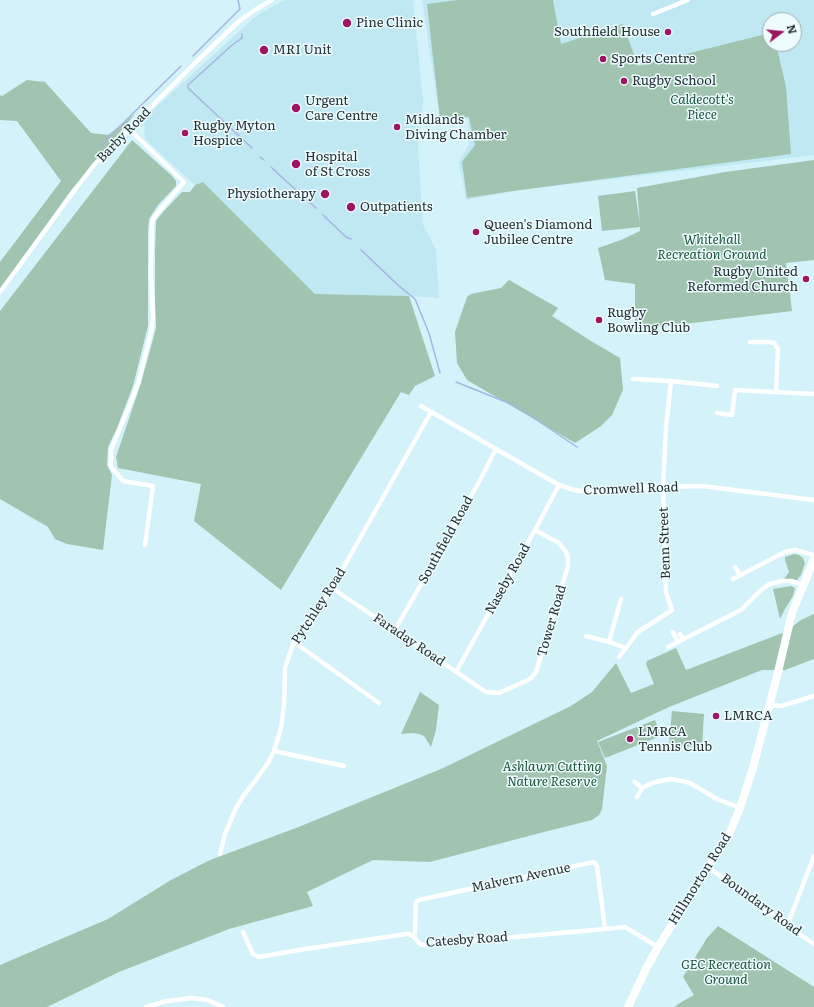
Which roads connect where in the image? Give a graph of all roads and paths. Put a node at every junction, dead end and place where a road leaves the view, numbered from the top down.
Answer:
1 (272, 0) edge
2 (688, 0) edge
3 (653, 14) dead end
4 (128, 129) junction
5 (0, 292) edge
6 (750, 342) dead end
7 (633, 378) dead end
8 (670, 381) junction
9 (717, 386) dead end
10 (776, 392) junction
11 (814, 394) edge
12 (421, 406) dead end
13 (431, 412) junction
14 (717, 414) dead end
15 (496, 449) junction
16 (559, 485) junction
17 (663, 486) junction
18 (814, 500) edge
19 (535, 530) junction
20 (145, 545) dead end
21 (814, 555) edge
22 (814, 559) edge
23 (735, 567) dead end
24 (740, 575) junction
25 (733, 579) dead end
26 (803, 585) junction
27 (332, 588) junction
28 (621, 599) dead end
29 (395, 630) junction
30 (673, 632) dead end
31 (680, 634) dead end
32 (586, 636) dead end
33 (681, 640) junction
34 (294, 642) junction
35 (610, 642) junction
36 (626, 648) junction
37 (668, 648) dead end
38 (619, 657) dead end
39 (456, 672) junction
40 (486, 692) joint
41 (814, 696) edge
42 (379, 703) dead end
43 (769, 705) junction
44 (274, 750) junction
45 (344, 766) dead end
46 (635, 782) dead end
47 (642, 788) junction
48 (637, 797) dead end
49 (740, 808) junction
50 (220, 854) dead end
51 (814, 856) edge
52 (708, 867) junction
53 (787, 926) junction
54 (605, 928) junction
55 (242, 932) dead end
56 (414, 937) junction
57 (814, 944) edge
58 (658, 946) junction
59 (146, 1007) edge
60 (224, 1007) edge
61 (628, 1007) edge

1 - 4 street, Barby Road
2 - 3 street
4 - 5 street, Barby Road
4 - 20 street
6 - 10 street
7 - 8 street
8 - 9 street
8 - 17 street, Benn Street
10 - 11 street
10 - 14 street
12 - 13 street, Cromwell Road
13 - 15 street, Cromwell Road
13 - 27 street, Pytchley Road
15 - 16 street, Cromwell Road
15 - 29 street, Southfield Road
16 - 17 street, Cromwell Road
16 - 19 street, Naseby Road
17 - 18 street, Cromwell Road
17 - 36 street, Benn Street
19 - 39 street, Naseby Road
19 - 40 street, Tower Road
21 - 24 street
22 - 26 highway, Hillmorton Road
23 - 24 street
24 - 25 street
26 - 33 street
26 - 43 highway, Hillmorton Road
27 - 29 street, Faraday Road
27 - 34 street, Pytchley Road
28 - 35 street
29 - 39 street, Faraday Road
30 - 33 street
31 - 33 street
32 - 35 street
33 - 37 street
34 - 42 street
34 - 44 street, Pytchley Road
35 - 36 street
36 - 38 street
39 - 40 street, Faraday Road
41 - 43 street
43 - 49 highway, Hillmorton Road
44 - 45 street
44 - 50 street, Pytchley Road
46 - 47 street
47 - 48 street
47 - 49 street
49 - 52 highway, Hillmorton Road
51 - 53 street
52 - 53 street, Boundary Road
52 - 58 highway, Hillmorton Road
53 - 57 street, Boundary Road
54 - 56 street, Catesby Road
54 - 56 street, Malvern Avenue
54 - 58 street, Catesby Road
55 - 56 street, Catesby Road
58 - 61 highway, Hillmorton Road
59 - 60 street

